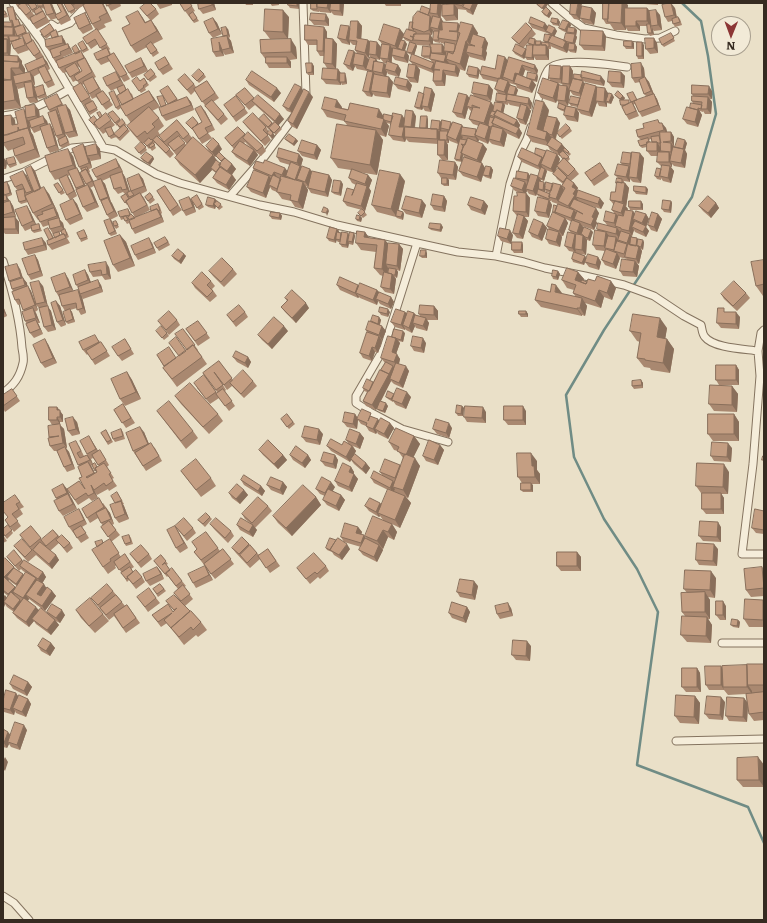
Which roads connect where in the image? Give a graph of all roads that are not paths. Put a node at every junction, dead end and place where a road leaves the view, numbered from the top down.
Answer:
1 (13, 3) edge
2 (93, 3) edge
3 (303, 3) edge
4 (552, 3) edge
5 (675, 31) dead end
6 (36, 33) junction
7 (627, 67) dead end
8 (70, 89) junction
9 (3, 116) edge
10 (103, 147) junction
11 (3, 179) edge
12 (230, 196) junction
13 (417, 243) junction
14 (496, 256) junction
15 (3, 261) edge
16 (764, 330) edge
17 (758, 350) junction
18 (3, 393) edge
19 (448, 442) dead end
20 (764, 554) edge
21 (722, 643) dead end
22 (764, 643) edge
23 (764, 740) edge
24 (676, 742) dead end
25 (3, 896) edge
26 (29, 920) edge

1 - 6 street
2 - 6 street
3 - 12 street
4 - 5 street
6 - 8 street
7 - 14 street
8 - 9 street
8 - 10 street
10 - 11 street
10 - 12 street
12 - 13 street
13 - 14 street
13 - 19 street
14 - 17 street
15 - 18 street
16 - 17 street
17 - 20 street
21 - 22 street
23 - 24 street
25 - 26 street

